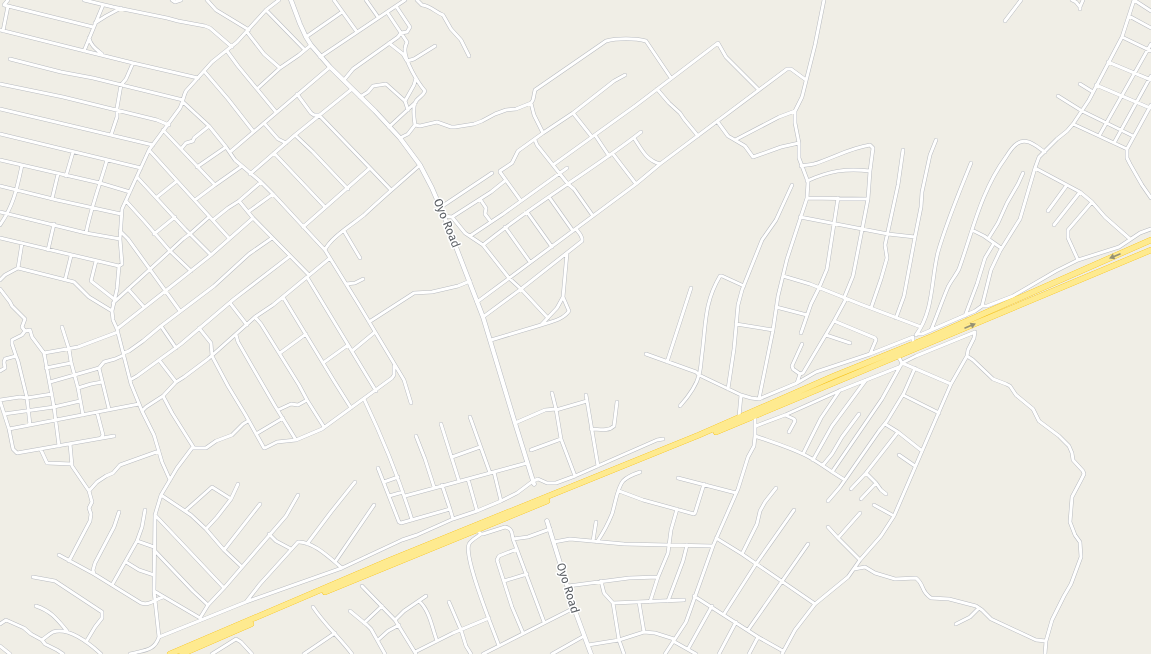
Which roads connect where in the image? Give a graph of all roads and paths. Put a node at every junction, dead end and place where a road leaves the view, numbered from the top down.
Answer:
1 (3, 0) edge
2 (8, 0) edge
3 (84, 0) edge
4 (172, 0) edge
5 (181, 0) edge
6 (207, 0) edge
7 (280, 0) edge
8 (292, 0) edge
9 (334, 0) edge
10 (366, 0) edge
11 (405, 0) edge
12 (417, 0) edge
13 (824, 0) edge
14 (1021, 0) edge
15 (1072, 0) edge
16 (1083, 0) edge
17 (1134, 0) edge
18 (102, 4) junction
19 (6, 6) junction
20 (396, 6) junction
21 (121, 8) junction
22 (266, 10) junction
23 (1151, 11) edge
24 (342, 12) junction
25 (387, 12) junction
26 (1129, 16) junction
27 (379, 18) junction
28 (1005, 21) dead end
29 (95, 23) junction
30 (93, 27) junction
31 (1151, 28) edge
32 (1, 30) edge
33 (248, 31) junction
34 (357, 32) junction
35 (401, 33) junction
36 (1122, 37) junction
37 (89, 38) junction
38 (306, 38) junction
39 (389, 43) junction
40 (1151, 44) edge
41 (311, 45) junction
42 (435, 46) dead end
43 (232, 47) junction
44 (84, 50) junction
45 (305, 50) junction
46 (227, 51) junction
47 (1150, 51) edge
48 (104, 55) junction
49 (469, 56) dead end
50 (320, 57) junction
51 (10, 59) dead end
52 (407, 61) junction
53 (1108, 62) junction
54 (133, 63) junction
55 (330, 67) junction
56 (280, 68) junction
57 (204, 71) junction
58 (1135, 73) junction
59 (625, 75) dead end
60 (1151, 76) edge
61 (198, 78) junction
62 (416, 78) junction
63 (671, 78) junction
64 (344, 80) junction
65 (806, 80) junction
66 (1150, 80) edge
67 (0, 84) edge
68 (1080, 84) dead end
69 (121, 85) junction
70 (1096, 85) junction
71 (257, 89) junction
72 (352, 89) junction
73 (657, 89) junction
74 (759, 90) junction
75 (1093, 92) junction
76 (297, 94) junction
77 (1058, 96) dead end
78 (1123, 96) junction
79 (360, 97) junction
80 (183, 101) junction
81 (405, 101) junction
82 (416, 102) junction
83 (1136, 102) junction
84 (531, 103) junction
85 (1151, 107) edge
86 (0, 109) edge
87 (408, 110) junction
88 (117, 111) junction
89 (795, 111) junction
90 (1082, 111) junction
91 (276, 112) junction
92 (573, 113) junction
93 (319, 115) junction
94 (717, 121) junction
95 (264, 123) junction
96 (1073, 124) junction
97 (1107, 124) junction
98 (169, 125) junction
99 (415, 125) junction
100 (209, 126) junction
101 (389, 127) junction
102 (163, 130) junction
103 (1121, 130) junction
104 (253, 131) junction
105 (641, 132) dead end
106 (543, 133) junction
107 (0, 134) edge
108 (295, 135) junction
109 (111, 136) junction
110 (594, 136) junction
111 (698, 136) junction
112 (1099, 136) junction
113 (1133, 136) junction
114 (400, 138) junction
115 (634, 138) junction
116 (535, 140) junction
117 (735, 140) junction
118 (936, 140) dead end
119 (286, 143) junction
120 (1114, 143) junction
121 (799, 144) junction
122 (153, 145) junction
123 (226, 147) junction
124 (1127, 149) junction
125 (149, 150) junction
126 (181, 150) junction
127 (903, 150) dead end
128 (73, 152) junction
129 (230, 152) junction
130 (1045, 152) junction
131 (274, 153) junction
132 (611, 155) junction
133 (0, 160) edge
134 (107, 160) junction
135 (652, 162) junction
136 (971, 162) dead end
137 (660, 164) junction
138 (22, 165) junction
139 (420, 165) junction
140 (242, 166) junction
141 (553, 166) junction
142 (801, 166) junction
143 (198, 167) junction
144 (141, 168) junction
145 (370, 168) junction
146 (566, 168) dead end
147 (1035, 168) junction
148 (655, 169) junction
149 (870, 171) junction
150 (1023, 172) dead end
151 (492, 173) dead end
152 (559, 173) junction
153 (58, 174) junction
154 (250, 174) junction
155 (66, 176) junction
156 (138, 177) junction
157 (575, 179) junction
158 (506, 180) junction
159 (177, 181) junction
160 (807, 181) junction
161 (261, 182) junction
162 (100, 183) junction
163 (215, 184) junction
164 (568, 184) junction
165 (636, 184) junction
166 (792, 185) dead end
167 (1067, 185) junction
168 (0, 186) edge
169 (348, 189) junction
170 (574, 189) junction
171 (16, 190) junction
172 (391, 190) junction
173 (130, 192) junction
174 (1080, 192) junction
175 (273, 194) junction
176 (157, 197) junction
177 (549, 197) junction
178 (807, 198) junction
179 (838, 198) junction
180 (1151, 198) edge
181 (52, 199) junction
182 (480, 199) junction
183 (868, 199) junction
184 (195, 200) junction
185 (126, 201) junction
186 (239, 201) junction
187 (521, 201) junction
188 (1092, 202) junction
189 (92, 207) junction
190 (325, 207) junction
191 (441, 208) junction
192 (0, 212) edge
193 (248, 212) junction
194 (527, 212) junction
195 (1048, 212) dead end
196 (8, 214) junction
197 (121, 214) junction
198 (444, 216) junction
199 (593, 216) junction
200 (175, 217) junction
201 (210, 217) junction
202 (800, 217) junction
203 (253, 218) junction
204 (452, 218) junction
205 (213, 220) junction
206 (491, 222) junction
207 (54, 224) junction
208 (834, 224) junction
209 (0, 225) edge
210 (1054, 225) dead end
211 (303, 227) junction
212 (505, 227) junction
213 (862, 228) junction
214 (1151, 229) edge
215 (575, 230) junction
216 (972, 230) junction
217 (120, 231) junction
218 (344, 231) junction
219 (86, 233) junction
220 (191, 233) junction
221 (154, 234) junction
222 (888, 234) junction
223 (470, 236) junction
224 (229, 237) junction
225 (915, 237) junction
226 (0, 238) edge
227 (272, 238) junction
228 (120, 239) junction
229 (988, 239) junction
230 (1130, 239) junction
231 (1151, 240) edge
232 (22, 243) junction
233 (994, 243) junction
234 (483, 245) junction
235 (552, 247) junction
236 (1001, 248) junction
237 (48, 250) junction
238 (325, 250) junction
239 (1151, 250) edge
240 (170, 251) junction
241 (567, 253) junction
242 (211, 255) junction
243 (71, 256) junction
244 (290, 256) junction
245 (330, 258) junction
246 (360, 258) dead end
247 (1078, 260) junction
248 (96, 261) junction
249 (530, 262) junction
250 (119, 266) junction
251 (18, 268) junction
252 (150, 270) junction
253 (191, 271) junction
254 (308, 276) junction
255 (783, 276) junction
256 (509, 278) junction
257 (363, 279) dead end
258 (0, 280) edge
259 (65, 280) junction
260 (470, 281) junction
261 (346, 284) junction
262 (744, 286) junction
263 (691, 288) dead end
264 (819, 288) junction
265 (128, 289) junction
266 (521, 289) junction
267 (0, 290) edge
268 (166, 291) junction
269 (283, 297) junction
270 (563, 298) junction
271 (845, 298) junction
272 (114, 301) junction
273 (478, 302) junction
274 (230, 303) junction
275 (982, 306) junction
276 (144, 307) junction
277 (776, 307) junction
278 (871, 308) junction
279 (112, 311) junction
280 (180, 311) junction
281 (807, 315) junction
282 (965, 316) junction
283 (256, 317) junction
284 (483, 317) junction
285 (548, 318) junction
286 (896, 318) junction
287 (834, 321) junction
288 (370, 322) junction
289 (736, 324) junction
290 (247, 325) junction
291 (541, 325) junction
292 (161, 326) junction
293 (62, 327) dead end
294 (921, 327) junction
295 (200, 328) junction
296 (25, 330) junction
297 (118, 330) junction
298 (773, 330) junction
299 (931, 330) junction
300 (375, 332) junction
301 (801, 333) dead end
302 (306, 334) junction
303 (917, 334) junction
304 (236, 335) junction
305 (826, 335) junction
306 (913, 337) junction
307 (491, 340) junction
308 (850, 343) dead end
309 (802, 344) dead end
310 (913, 344) junction
311 (348, 345) junction
312 (176, 348) junction
313 (69, 349) junction
314 (352, 351) junction
315 (44, 353) junction
316 (280, 353) junction
317 (124, 354) junction
318 (646, 354) dead end
319 (870, 354) junction
320 (16, 356) junction
321 (212, 356) junction
322 (898, 356) junction
323 (967, 356) junction
324 (159, 360) junction
325 (667, 362) junction
326 (71, 363) junction
327 (323, 363) junction
328 (902, 363) junction
329 (394, 364) junction
330 (899, 367) junction
331 (46, 368) junction
332 (99, 368) junction
333 (915, 368) junction
334 (0, 371) edge
335 (800, 374) junction
336 (75, 375) junction
337 (699, 375) junction
338 (130, 380) junction
339 (866, 380) junction
340 (50, 382) junction
341 (102, 382) junction
342 (176, 382) junction
343 (797, 383) junction
344 (951, 384) junction
345 (78, 388) junction
346 (728, 389) junction
347 (840, 390) junction
348 (376, 391) junction
349 (552, 393) dead end
350 (52, 394) junction
351 (586, 395) dead end
352 (741, 395) junction
353 (903, 395) junction
354 (163, 396) junction
355 (27, 398) junction
356 (759, 399) junction
357 (0, 400) edge
358 (308, 400) junction
359 (364, 400) junction
360 (80, 401) junction
361 (587, 401) junction
362 (617, 402) dead end
363 (139, 404) junction
364 (411, 404) dead end
365 (680, 406) dead end
366 (54, 407) junction
367 (351, 408) junction
368 (109, 409) junction
369 (278, 410) junction
370 (556, 410) junction
371 (28, 411) junction
372 (142, 411) junction
373 (97, 412) junction
374 (4, 414) junction
375 (859, 414) dead end
376 (939, 414) junction
377 (83, 415) junction
378 (785, 415) junction
379 (754, 416) junction
380 (470, 417) dead end
381 (739, 417) junction
382 (282, 418) junction
383 (56, 420) junction
384 (248, 421) junction
385 (514, 423) junction
386 (30, 424) junction
387 (441, 424) dead end
388 (885, 424) junction
389 (756, 426) junction
390 (324, 428) junction
391 (9, 429) junction
392 (591, 429) junction
393 (789, 432) dead end
394 (898, 432) junction
395 (256, 434) junction
396 (114, 436) dead end
397 (416, 436) dead end
398 (700, 436) junction
399 (755, 436) junction
400 (102, 438) junction
401 (561, 439) junction
402 (663, 439) dead end
403 (296, 440) junction
404 (70, 444) junction
405 (59, 446) junction
406 (480, 447) junction
407 (194, 448) junction
408 (41, 450) junction
409 (531, 450) dead end
410 (159, 451) junction
411 (922, 451) junction
412 (803, 454) junction
413 (899, 455) dead end
414 (452, 457) junction
415 (813, 460) junction
416 (527, 462) junction
417 (72, 464) junction
418 (822, 465) junction
419 (598, 466) junction
420 (915, 466) junction
421 (378, 468) dead end
422 (640, 472) dead end
423 (832, 472) junction
424 (492, 473) junction
425 (866, 473) junction
426 (575, 476) junction
427 (398, 477) junction
428 (468, 478) junction
429 (678, 478) dead end
430 (170, 480) junction
431 (845, 480) junction
432 (459, 481) junction
433 (355, 482) dead end
434 (384, 482) junction
435 (534, 483) junction
436 (876, 483) junction
437 (238, 484) dead end
438 (704, 484) junction
439 (442, 485) junction
440 (434, 487) junction
441 (776, 488) dead end
442 (851, 489) dead end
443 (89, 491) junction
444 (619, 491) junction
445 (736, 493) junction
446 (404, 494) junction
447 (886, 494) dead end
448 (161, 495) junction
449 (298, 495) dead end
450 (389, 496) junction
451 (231, 499) junction
452 (861, 499) dead end
453 (828, 501) dead end
454 (501, 502) junction
455 (260, 504) dead end
456 (374, 505) dead end
457 (874, 505) dead end
458 (450, 508) junction
459 (677, 509) junction
460 (145, 510) dead end
461 (794, 510) dead end
462 (119, 512) dead end
463 (185, 512) junction
464 (477, 512) junction
465 (860, 513) dead end
466 (155, 515) junction
467 (894, 516) junction
468 (454, 519) junction
469 (412, 520) junction
470 (547, 521) dead end
471 (596, 522) dead end
472 (828, 527) dead end
473 (206, 529) junction
474 (550, 529) junction
475 (479, 532) junction
476 (269, 534) junction
477 (716, 538) junction
478 (838, 538) junction
479 (513, 539) junction
480 (137, 541) junction
481 (554, 542) junction
482 (593, 542) junction
483 (597, 542) junction
484 (307, 544) junction
485 (808, 544) dead end
486 (670, 545) junction
487 (687, 545) junction
488 (713, 546) junction
489 (154, 549) junction
490 (291, 549) junction
491 (517, 549) junction
492 (224, 550) junction
493 (742, 554) junction
494 (59, 555) dead end
495 (860, 560) junction
496 (69, 561) junction
497 (126, 562) junction
498 (335, 562) junction
499 (756, 564) junction
500 (242, 567) junction
501 (342, 568) junction
502 (854, 570) junction
503 (94, 574) junction
504 (527, 574) junction
505 (154, 575) junction
506 (34, 577) dead end
507 (658, 577) junction
508 (504, 581) junction
509 (601, 581) junction
510 (782, 581) junction
511 (112, 585) junction
512 (362, 586) dead end
513 (568, 586) junction
514 (224, 588) junction
515 (154, 591) junction
516 (426, 596) dead end
517 (694, 596) junction
518 (163, 597) junction
519 (684, 600) dead end
520 (419, 601) junction
521 (668, 601) junction
522 (155, 602) junction
523 (246, 602) junction
524 (449, 602) dead end
525 (639, 602) junction
526 (650, 602) junction
527 (613, 603) junction
528 (815, 604) junction
529 (208, 605) junction
530 (36, 606) dead end
531 (382, 606) junction
532 (712, 606) junction
533 (313, 607) dead end
534 (574, 608) junction
535 (979, 608) junction
536 (350, 611) dead end
537 (724, 614) junction
538 (489, 618) junction
539 (201, 619) junction
540 (395, 620) junction
541 (364, 622) junction
542 (544, 622) junction
543 (736, 622) junction
544 (0, 624) edge
545 (956, 624) dead end
546 (399, 625) junction
547 (461, 630) junction
548 (748, 630) junction
549 (67, 631) junction
550 (644, 632) junction
551 (335, 633) junction
552 (523, 633) junction
553 (584, 636) junction
554 (159, 637) junction
555 (758, 637) junction
556 (42, 640) junction
557 (378, 640) junction
558 (619, 640) junction
559 (674, 640) junction
560 (437, 641) junction
561 (1046, 641) junction
562 (86, 642) junction
563 (588, 645) junction
564 (0, 646) edge
565 (500, 646) junction
566 (688, 649) junction
567 (490, 652) edge
568 (416, 653) edge
569 (782, 653) edge
570 (10, 654) edge
571 (63, 654) edge
572 (101, 654) edge
573 (130, 654) edge
574 (170, 654) edge
575 (182, 654) edge
576 (214, 654) edge
577 (252, 654) edge
578 (304, 654) edge
579 (351, 654) edge
580 (385, 654) edge
581 (471, 654) edge
582 (483, 654) edge
583 (552, 654) edge
584 (591, 654) edge
585 (624, 654) edge
586 (665, 654) edge
587 (696, 654) edge
588 (719, 654) edge
589 (749, 654) edge
590 (1045, 654) edge

1 - 19 street
2 - 19 street
3 - 18 street
4 - 5 street
6 - 33 street
7 - 22 street
8 - 38 street, Oyo Road
9 - 24 street
10 - 27 street
11 - 20 street
12 - 49 street
13 - 65 street
14 - 28 street
15 - 16 street
17 - 23 street
17 - 26 street
18 - 21 street
18 - 29 street
19 - 30 street
19 - 32 street
20 - 25 street
20 - 35 street
21 - 29 street
21 - 43 street
22 - 33 street
22 - 45 street
24 - 34 street
24 - 38 street
25 - 27 street
25 - 35 street
26 - 31 street
26 - 36 street
27 - 34 street
29 - 30 street
30 - 37 street
32 - 44 street
33 - 43 street
33 - 56 street
34 - 50 street
35 - 39 street
35 - 52 street
36 - 47 street
36 - 53 street
37 - 44 street
37 - 48 street
38 - 41 street, Oyo Road
39 - 52 street
39 - 64 street
40 - 47 street
41 - 45 street
41 - 50 street, Oyo Road
42 - 52 street
43 - 46 street
44 - 48 street
45 - 56 street
46 - 57 street
46 - 71 street
47 - 58 street
48 - 54 street
50 - 55 street, Oyo Road
51 - 69 street
52 - 62 street
53 - 58 street
53 - 70 street
54 - 61 street
54 - 69 street
55 - 64 street, Oyo Road
55 - 76 street
56 - 71 street
57 - 61 street
57 - 104 street
58 - 66 street
58 - 78 street
59 - 92 street
60 - 66 street
61 - 80 street
62 - 81 street
62 - 82 street
63 - 73 street
63 - 74 street
63 - 84 street
64 - 72 street, Oyo Road
65 - 74 street
65 - 89 street
66 - 83 street
67 - 88 street
68 - 75 street
69 - 80 street
69 - 88 street
70 - 75 street
70 - 78 street
71 - 91 street
72 - 79 street, Oyo Road
72 - 93 street
73 - 110 street
73 - 111 street
74 - 94 street
75 - 90 street
76 - 91 street
76 - 93 street
77 - 90 street
78 - 83 street
78 - 97 street
79 - 81 street
79 - 101 street, Oyo Road
80 - 98 street
80 - 100 street
81 - 87 street
82 - 87 street
82 - 99 street
83 - 85 street
83 - 103 street
84 - 99 street
84 - 106 street
85 - 113 street
86 - 109 street
87 - 101 street
88 - 98 street
88 - 109 street
89 - 117 street
89 - 121 street
90 - 96 street
90 - 97 street
91 - 95 street
92 - 106 street
92 - 110 street
93 - 108 street
93 - 145 street
94 - 111 street
94 - 117 street
95 - 104 street
95 - 119 street
96 - 112 street
96 - 130 street
97 - 103 street
97 - 112 street
98 - 102 street
99 - 114 street
100 - 123 street
100 - 126 street
101 - 114 street, Oyo Road
102 - 122 street
102 - 126 street
103 - 113 street
103 - 120 street
104 - 129 street
105 - 115 street
106 - 116 street
107 - 128 street
108 - 119 street
108 - 169 street
109 - 122 street
110 - 132 street
110 - 141 street
111 - 137 street
112 - 120 street
113 - 124 street
114 - 139 street, Oyo Road
115 - 132 street
115 - 135 street
116 - 141 street
116 - 158 street
117 - 121 street
118 - 225 street
119 - 131 street
120 - 124 street
121 - 142 street
122 - 125 street
123 - 129 street
123 - 143 street
124 - 180 street
125 - 144 street
125 - 159 street
126 - 143 street
127 - 222 street
128 - 134 street
128 - 155 street
129 - 140 street
130 - 147 street
130 - 216 street
131 - 154 street
131 - 190 street
132 - 157 street
132 - 165 street
133 - 138 street
134 - 144 street
134 - 162 street
135 - 137 street
135 - 148 street
136 - 294 street
137 - 148 street
138 - 153 street
138 - 171 street
139 - 172 street
139 - 191 street, Oyo Road
140 - 154 street
140 - 163 street
141 - 152 street
142 - 149 street
142 - 160 street
143 - 163 street
144 - 156 street
145 - 169 street
145 - 172 street
146 - 152 street
147 - 167 street
147 - 236 street
148 - 165 street
149 - 160 street
149 - 183 street
150 - 229 street
151 - 191 street
152 - 164 street
152 - 187 street
153 - 155 street
153 - 181 street
154 - 161 street
155 - 162 street
156 - 173 street
156 - 176 street
157 - 164 street
157 - 170 street
158 - 182 street
158 - 187 street
159 - 176 street
159 - 184 street
160 - 178 street
161 - 175 street
161 - 186 street
162 - 173 street
162 - 189 street
163 - 184 street
164 - 170 street
164 - 177 street
165 - 199 street
166 - 262 street
167 - 174 street
167 - 195 street
168 - 171 street
169 - 190 street
170 - 199 street
171 - 181 street
171 - 196 street
172 - 218 street
173 - 185 street
174 - 188 street
174 - 210 street
175 - 193 street
175 - 211 street
176 - 200 street
177 - 194 street
177 - 215 street
178 - 179 street
178 - 202 street
179 - 183 street
179 - 208 street
181 - 189 street
182 - 204 street
182 - 206 street
183 - 213 street
184 - 201 street
185 - 197 street
185 - 221 street
186 - 193 street
186 - 205 street
187 - 206 street
188 - 230 street
188 - 247 street
189 - 197 street
189 - 219 street
190 - 211 street
191 - 198 street, Oyo Road
192 - 196 street
193 - 203 street
194 - 212 street
194 - 235 street
196 - 207 street
196 - 209 street
197 - 217 street
198 - 204 street
198 - 260 street, Oyo Road
199 - 215 street
200 - 220 street
200 - 221 street
201 - 205 street
201 - 220 street
202 - 208 street
202 - 255 street
203 - 224 street
203 - 227 street
204 - 223 street
205 - 224 street
206 - 223 street
207 - 219 street
207 - 237 street
208 - 213 street
208 - 264 street
211 - 238 street
212 - 234 street
212 - 249 street
213 - 222 street
213 - 271 street
214 - 230 street
215 - 235 street
215 - 241 street
216 - 229 street
216 - 299 street
217 - 228 street
217 - 252 street
218 - 238 street
218 - 246 street
219 - 228 street
220 - 240 street
220 - 242 street
221 - 240 street
222 - 225 street
222 - 278 street
223 - 234 street
224 - 242 street
225 - 286 street
226 - 232 street
227 - 244 street
227 - 280 street
228 - 250 street
229 - 233 street
230 - 247 street
231 -> 310 highway
232 - 237 street
232 - 251 street
233 - 236 street
233 - 282 street
234 - 256 street
235 - 249 street
236 - 275 street
237 - 243 street
238 - 245 street
322 -> 239 highway
240 - 252 street
240 - 253 street
241 - 266 street
241 - 270 street
242 - 253 street
243 - 248 street
243 - 259 street
244 - 254 street
244 - 274 street
245 - 254 street
245 - 261 street
247 - 275 street
248 - 250 street
248 - 272 street
249 - 256 street
250 - 272 street
251 - 258 street
251 - 259 street
252 - 265 street
252 - 268 street
253 - 268 street
254 - 269 street
254 - 311 street
255 - 264 street
255 - 277 street
256 - 266 street
256 - 273 street
257 - 261 street
259 - 279 street
260 - 273 street, Oyo Road
260 - 288 street
261 - 288 street
262 - 289 street
262 - 337 street
263 - 325 street
264 - 271 street
264 - 281 street
265 - 272 street
265 - 276 street
266 - 284 street
266 - 285 street
267 - 296 street
268 - 276 street
268 - 280 street
269 - 283 street
269 - 302 street
270 - 285 street
270 - 291 street
271 - 278 street
271 - 287 street
272 - 279 street
273 - 284 street, Oyo Road
274 - 290 street
274 - 295 street
275 - 282 street
276 - 297 street
277 - 281 street
277 - 298 street
278 - 286 street
279 - 297 street
280 - 292 street
281 - 301 street
282 - 299 street
283 - 290 street
283 - 316 street
284 - 307 street, Oyo Road
285 - 291 street
286 - 294 street
287 - 305 street
287 - 319 street
288 - 300 street
289 - 298 street
289 - 346 street
290 - 304 street
291 - 307 street
292 - 312 street
292 - 317 street
293 - 313 street
294 - 303 street
295 - 312 street
295 - 321 street
296 - 315 street
296 - 320 street
297 - 313 street
297 - 317 street
298 - 356 street
299 - 303 street
300 - 314 street
300 - 329 street
302 - 316 street
302 - 327 street
303 - 306 street
304 - 321 street
304 - 369 street
305 - 308 street
305 - 335 street
306 - 310 street
306 - 319 street
307 - 385 street, Oyo Road
309 - 335 street
310 - 381 highway
311 - 314 street
311 - 327 street
312 - 324 street
313 - 315 street
313 - 326 street
314 - 348 street
315 - 331 street
316 - 358 street
317 - 332 street
317 - 338 street
318 - 325 street
319 - 343 street
320 - 334 street
320 - 355 street
321 - 342 street
321 - 384 street
322 - 328 street
322 - 379 highway
323 - 328 street
323 - 344 street
323 - 561 street
324 - 338 street
324 - 342 street
325 - 337 street
326 - 331 street
326 - 336 street
327 - 367 street
328 - 330 street
328 - 333 street
329 - 348 street
329 - 364 street
330 - 339 street
330 - 423 street
331 - 340 street
332 - 336 street
332 - 341 street
333 - 344 street
333 - 353 street
335 - 343 street
336 - 340 street
336 - 345 street
337 - 346 street
337 - 365 street
338 - 363 street
339 - 347 street
339 - 415 street
340 - 350 street
341 - 345 street
341 - 368 street
342 - 354 street
343 - 356 street
344 - 376 street
345 - 360 street
346 - 352 street
347 - 378 street
347 - 412 street
348 - 359 street
349 - 370 street
350 - 355 street
350 - 366 street
351 - 361 street
352 - 356 street
352 - 381 street
353 - 376 street
353 - 388 street
354 - 372 street
354 - 407 street
355 - 357 street
355 - 371 street
357 - 374 street
358 - 369 street
358 - 390 street
359 - 367 street
359 - 427 street
360 - 366 street
360 - 377 street
361 - 370 street
361 - 392 street
362 - 392 street
363 - 368 street
363 - 372 street
366 - 371 street
366 - 383 street
367 - 390 street
368 - 373 street
369 - 382 street
370 - 385 street
370 - 401 street
371 - 374 street
371 - 386 street
372 - 410 street
373 - 377 street
373 - 400 street
374 - 391 street
375 - 418 street
376 - 411 street
377 - 383 street
378 - 389 street
378 - 393 street
379 - 389 street
379 - 398 highway
380 - 406 street
381 - 398 highway
382 - 395 street
382 - 403 street
383 - 386 street
383 - 405 street
384 - 395 street
384 - 407 street
385 - 416 street, Oyo Road
386 - 391 street
387 - 414 street
388 - 394 street
388 - 431 street
389 - 399 street
390 - 403 street
391 - 408 street
392 - 419 street
394 - 411 street
394 - 425 street
395 - 403 street
396 - 400 street
397 - 440 street
398 - 475 highway
398 - 574 highway
399 - 412 street
399 - 445 street
400 - 404 street
401 - 409 street
401 - 426 street
402 - 419 street
404 - 405 street
404 - 417 street
405 - 408 street
406 - 414 street
406 - 424 street
407 - 430 street
408 - 417 street
410 - 430 street
410 - 443 street
411 - 420 street
412 - 415 street
413 - 420 street
414 - 432 street
415 - 418 street
416 - 424 street
416 - 435 street, Oyo Road
417 - 443 street
418 - 423 street
419 - 426 street
420 - 467 street
421 - 434 street
422 - 444 street
423 - 431 street
424 - 428 street
424 - 454 street
425 - 436 street
425 - 442 street
426 - 435 street
427 - 434 street
427 - 446 street
428 - 432 street
428 - 464 street
429 - 438 street
430 - 448 street
431 - 453 street
432 - 439 street
433 - 484 street
434 - 450 street
435 - 454 street
436 - 447 street
436 - 452 street
437 - 451 street
438 - 445 street
438 - 459 street
439 - 440 street
439 - 458 street
440 - 446 street
441 - 493 street
443 - 496 street
444 - 459 street
444 - 483 street
445 - 477 street
446 - 450 street
446 - 469 street
448 - 463 street
448 - 466 street
449 - 476 street
450 - 469 street
451 - 463 street
451 - 473 street
454 - 464 street
455 - 492 street
456 - 498 street
457 - 467 street
458 - 468 street
458 - 469 street
459 - 486 street
460 - 480 street
461 - 499 street
462 - 503 street
463 - 473 street
464 - 468 street
465 - 478 street
466 - 489 street
466 - 514 street
467 - 495 street
468 - 501 street
470 - 474 street, Oyo Road
471 - 482 street
472 - 478 street
473 - 492 street
474 - 479 street
474 - 481 street, Oyo Road
475 - 479 street
475 - 538 street
475 - 575 highway
476 - 490 street
476 - 500 street
477 - 488 street
477 - 493 street
478 - 495 street
479 - 491 street
480 - 489 street
480 - 497 street
481 - 482 street
481 - 513 street, Oyo Road
482 - 483 street
483 - 486 street
484 - 490 street
484 - 498 street
485 - 510 street
486 - 487 street
486 - 507 street
487 - 488 street
487 - 521 street
488 - 517 street
489 - 505 street
489 - 529 street
490 - 523 street
491 - 504 street
491 - 508 street
492 - 500 street
493 - 499 street
494 - 496 street
495 - 502 street
496 - 503 street
497 - 505 street
497 - 511 street
498 - 501 street
499 - 510 street
499 - 537 street
500 - 514 street
501 - 523 street
502 - 528 street
502 - 535 street
503 - 511 street
504 - 508 street
504 - 542 street
505 - 515 street
506 - 562 street
507 - 509 street
507 - 526 street
508 - 552 street
509 - 513 street
509 - 527 street
510 - 528 street
510 - 548 street
511 - 522 street
512 - 531 street
513 - 534 street, Oyo Road
514 - 529 street
515 - 518 street
515 - 522 street
516 - 520 street
517 - 532 street
517 - 559 street
518 - 522 street
518 - 539 street
519 - 521 street
520 - 540 street
520 - 560 street
521 - 526 street
522 - 554 street
523 - 539 street
524 - 547 street
525 - 526 street
525 - 527 street
525 - 550 street
527 - 558 street
528 - 569 street
529 - 539 street
530 - 549 street
531 - 540 street
531 - 541 street
532 - 537 street
532 - 566 street
533 - 551 street
534 - 542 street
534 - 553 street, Oyo Road
535 - 545 street
535 - 561 street
536 - 541 street
537 - 543 street
538 - 547 street
538 - 565 street
539 - 554 street
540 - 546 street
541 - 557 street
542 - 552 street
543 - 548 street
543 - 588 street
544 - 556 street
546 - 557 street
546 - 568 street
547 - 560 street
547 - 581 street
548 - 555 street
549 - 556 street
549 - 562 street
550 - 558 street
550 - 559 street
551 - 578 street
551 - 579 street
552 - 565 street
553 - 563 street, Oyo Road
553 - 583 street
554 - 573 street
555 - 569 street
555 - 589 street
556 - 571 street
557 - 580 street
558 - 563 street
558 - 585 street
559 - 566 street
559 - 586 street
560 - 568 street
561 - 590 street
562 - 572 street
563 - 584 street, Oyo Road
564 - 570 street
565 - 567 street
566 - 587 street
567 - 582 street
576 - 577 street

